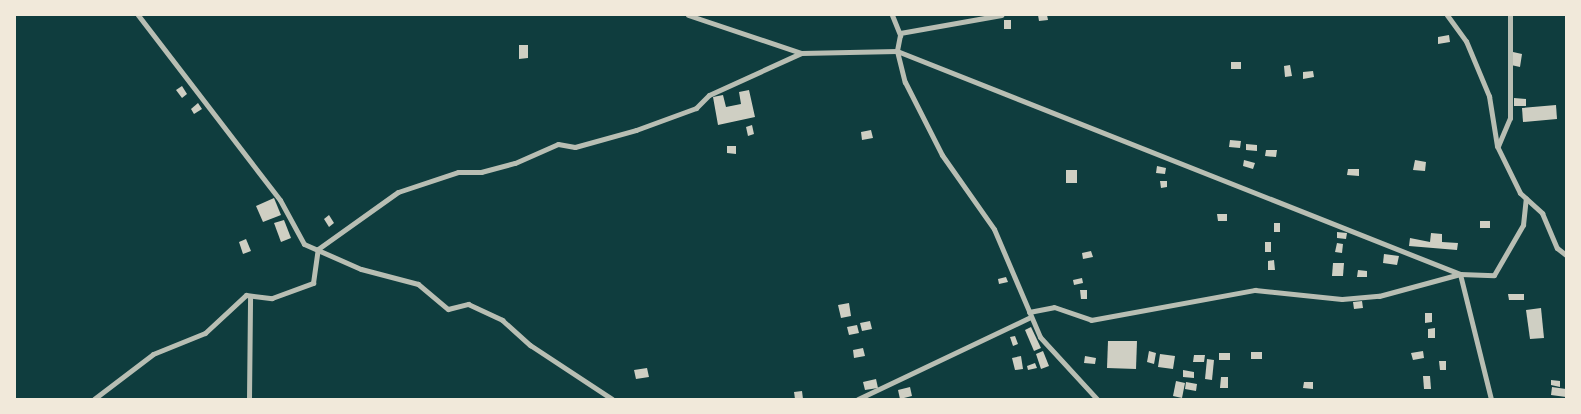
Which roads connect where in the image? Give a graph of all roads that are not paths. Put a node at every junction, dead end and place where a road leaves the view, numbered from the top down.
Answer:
1 (138, 15) edge
2 (688, 15) edge
3 (892, 15) edge
4 (1001, 15) edge
5 (1447, 15) edge
6 (1510, 15) edge
7 (900, 33) junction
8 (897, 51) junction
9 (801, 53) junction
10 (1497, 146) junction
11 (1526, 198) junction
12 (318, 249) junction
13 (1566, 255) edge
14 (1460, 274) junction
15 (250, 297) junction
16 (1030, 315) junction
17 (94, 399) edge
18 (248, 399) edge
19 (612, 399) edge
20 (858, 399) edge
21 (1097, 399) edge
22 (1491, 399) edge

1 - 12 street
2 - 9 street
3 - 7 street
4 - 7 street
5 - 10 street
6 - 10 street
7 - 8 street
8 - 9 street
8 - 14 street
8 - 16 street
9 - 12 street
10 - 11 street
11 - 13 street
11 - 14 street
12 - 15 street
12 - 19 street
14 - 16 street
14 - 22 street
15 - 17 street
15 - 18 street
16 - 20 street
16 - 21 street

